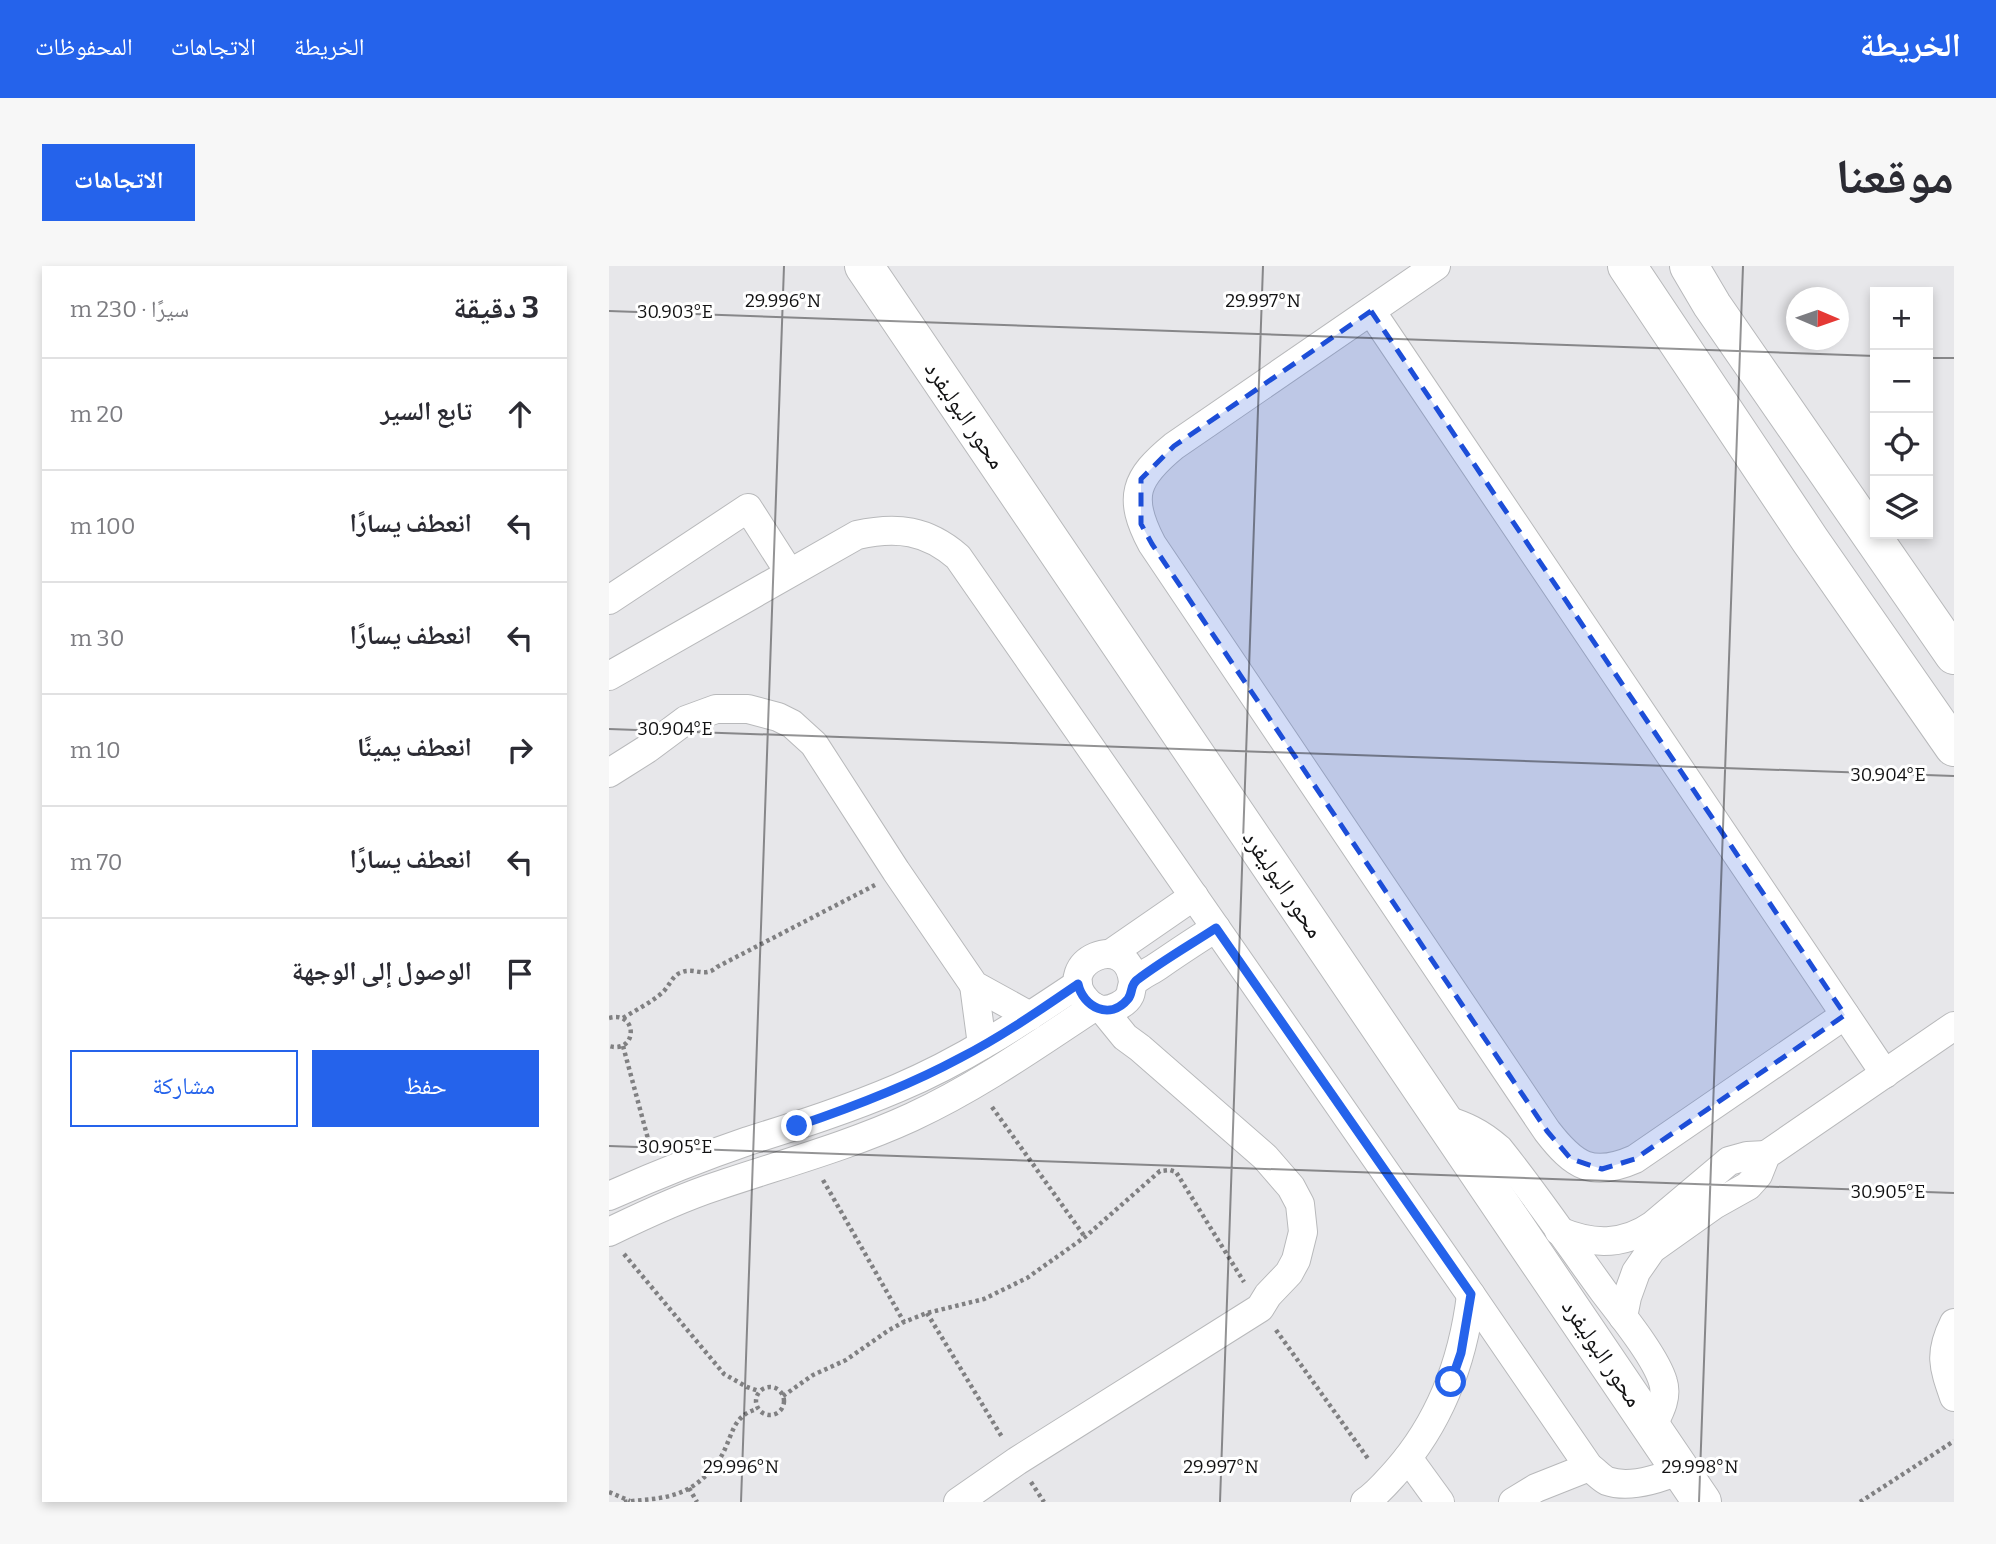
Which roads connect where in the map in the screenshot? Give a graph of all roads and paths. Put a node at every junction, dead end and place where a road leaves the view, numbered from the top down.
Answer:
1 (864, 266) edge
2 (1436, 266) edge
3 (1626, 266) edge
4 (1689, 266) edge
5 (1371, 311) junction
6 (789, 572) junction
7 (609, 600) edge
8 (1954, 655) edge
9 (609, 676) edge
10 (1954, 747) edge
11 (609, 773) edge
12 (896, 871) junction
13 (1194, 896) junction
14 (1216, 928) junction
15 (1110, 954) junction
16 (1078, 984) junction
17 (974, 985) junction
18 (1114, 1000) junction
19 (1845, 1015) junction
20 (1030, 1016) junction
21 (610, 1017) edge
22 (624, 1018) junction
23 (1954, 1026) edge
24 (982, 1045) junction
25 (609, 1046) edge
26 (623, 1046) junction
27 (1885, 1074) junction
28 (976, 1084) junction
29 (898, 1088) junction
30 (911, 1118) junction
31 (1441, 1118) junction
32 (809, 1157) junction
33 (658, 1174) junction
34 (609, 1196) edge
35 (1707, 1196) junction
36 (1559, 1231) junction
37 (1085, 1237) junction
38 (613, 1238) edge
39 (1471, 1294) junction
40 (1260, 1308) junction
41 (927, 1314) junction
42 (1623, 1317) junction
43 (904, 1322) junction
44 (1954, 1323) edge
45 (759, 1391) junction
46 (783, 1396) junction
47 (1954, 1396) edge
48 (757, 1409) junction
49 (1652, 1427) junction
50 (1954, 1441) edge
51 (1408, 1458) junction
52 (1017, 1461) junction
53 (1589, 1467) junction
54 (1680, 1470) junction
55 (1386, 1483) junction
56 (689, 1488) junction
57 (609, 1492) edge
58 (631, 1501) edge
59 (624, 1502) edge
60 (697, 1502) edge
61 (958, 1502) edge
62 (1365, 1502) edge
63 (1440, 1502) edge
64 (1513, 1502) edge
65 (1702, 1502) edge
66 (1860, 1502) edge

1 - 31 street, محور البوليفرد
2 - 5 street
3 - 10 street
4 - 8 street
5 - 19 street
5 - 19 street
6 - 7 street
6 - 9 street
6 - 13 street
11 - 12 street
12 - 17 street
12 - 22 path
13 - 14 street
13 - 15 street
14 - 18 street
14 - 39 street
15 - 16 street
15 - 18 street
16 - 18 street
16 - 20 street
17 - 20 street
17 - 24 street
18 - 28 street
18 - 40 street
19 - 27 street
20 - 24 street
21 - 22 path
22 - 26 path
23 - 27 street
24 - 29 street
25 - 26 path
26 - 33 path
27 - 35 street
28 - 30 street
28 - 37 path
29 - 30 street
29 - 33 street
30 - 32 street
31 - 36 street
31 - 49 street, محور البوليفرد
32 - 38 street
32 - 43 path
33 - 34 street
35 - 36 street
35 - 42 street
36 - 42 street
37 - 40 path
37 - 41 path
38 - 45 path
39 - 51 street
39 - 53 street
40 - 52 street
40 - 55 path
41 - 43 path
41 - 52 path
42 - 49 street
43 - 46 path
44 - 47 street
45 - 46 path
45 - 48 path
46 - 48 path
48 - 56 path
49 - 54 street, محور البوليفرد
50 - 66 path
51 - 55 street
51 - 63 street
52 - 61 street
53 - 54 street
53 - 64 street
54 - 65 street, محور البوليفرد
55 - 62 street
56 - 58 path
56 - 60 path
57 - 58 path
58 - 59 path

